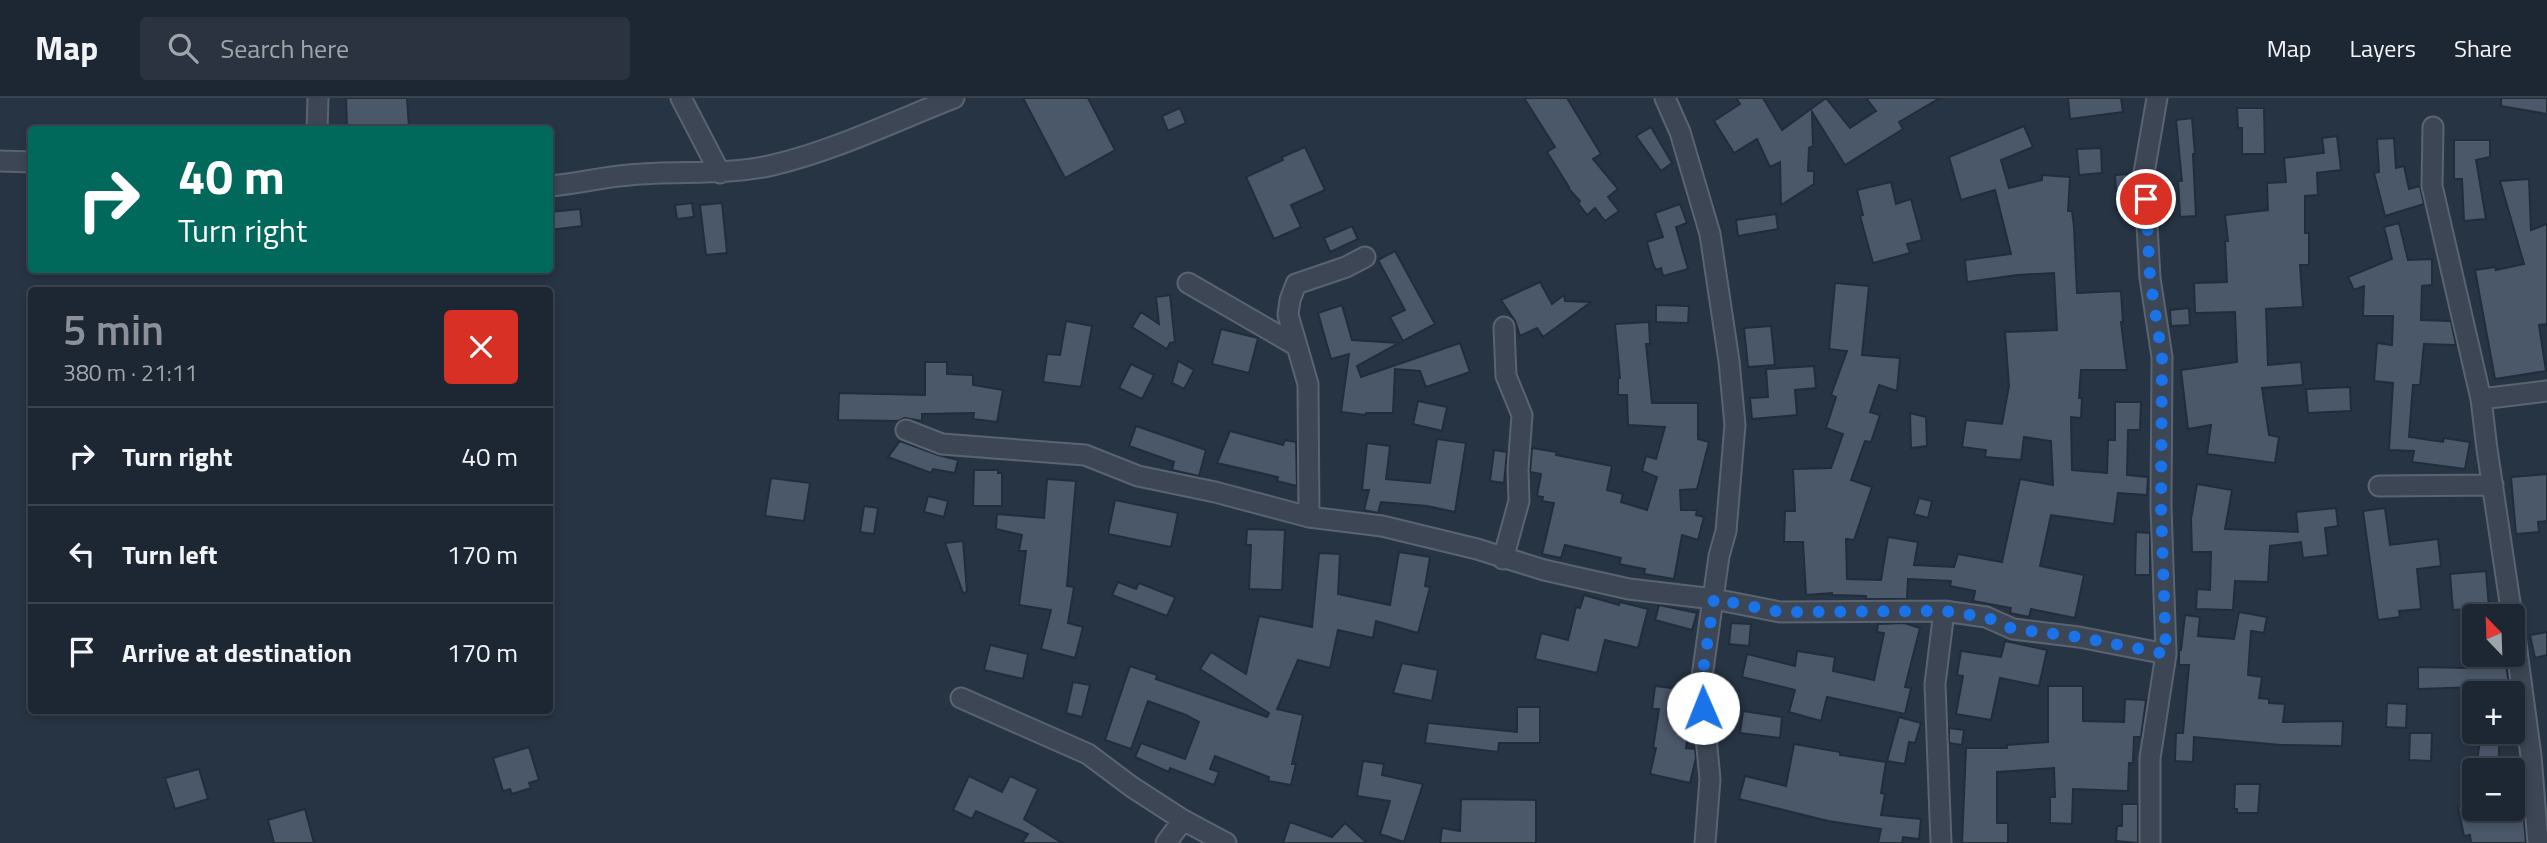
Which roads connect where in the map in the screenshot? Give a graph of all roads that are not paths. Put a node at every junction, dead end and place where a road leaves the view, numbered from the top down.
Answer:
1 (318, 98) edge
2 (681, 98) edge
3 (954, 98) edge
4 (1665, 98) edge
5 (2157, 98) edge
6 (317, 126) edge
7 (2433, 127) dead end
8 (0, 161) edge
9 (28, 162) edge
10 (720, 173) junction
11 (553, 186) edge
12 (1366, 257) dead end
13 (1188, 283) dead end
14 (1504, 327) dead end
15 (1297, 346) junction
16 (2547, 391) edge
17 (2481, 398) junction
18 (906, 430) dead end
19 (2493, 485) junction
20 (2379, 486) dead end
21 (1308, 517) junction
22 (1503, 559) junction
23 (1714, 599) junction
24 (2511, 604) edge
25 (1944, 611) junction
26 (2166, 654) junction
27 (2519, 667) edge
28 (961, 698) dead end
29 (1183, 820) junction
30 (1166, 843) edge
31 (1226, 843) edge
32 (1705, 843) edge
33 (1941, 843) edge
34 (2150, 843) edge
35 (2538, 843) edge

1 - 6 street
2 - 10 street
3 - 10 street
4 - 23 street
5 - 26 street
7 - 17 street
8 - 9 street
10 - 11 street
12 - 15 street
13 - 15 street
14 - 22 street
15 - 21 street
16 - 17 street
17 - 19 street
18 - 21 street
19 - 20 street
19 - 24 street
21 - 22 street
22 - 23 street
23 - 25 street
23 - 32 street
25 - 26 street
25 - 33 street
26 - 34 street
27 - 35 street
28 - 29 street
29 - 30 street
29 - 31 street

